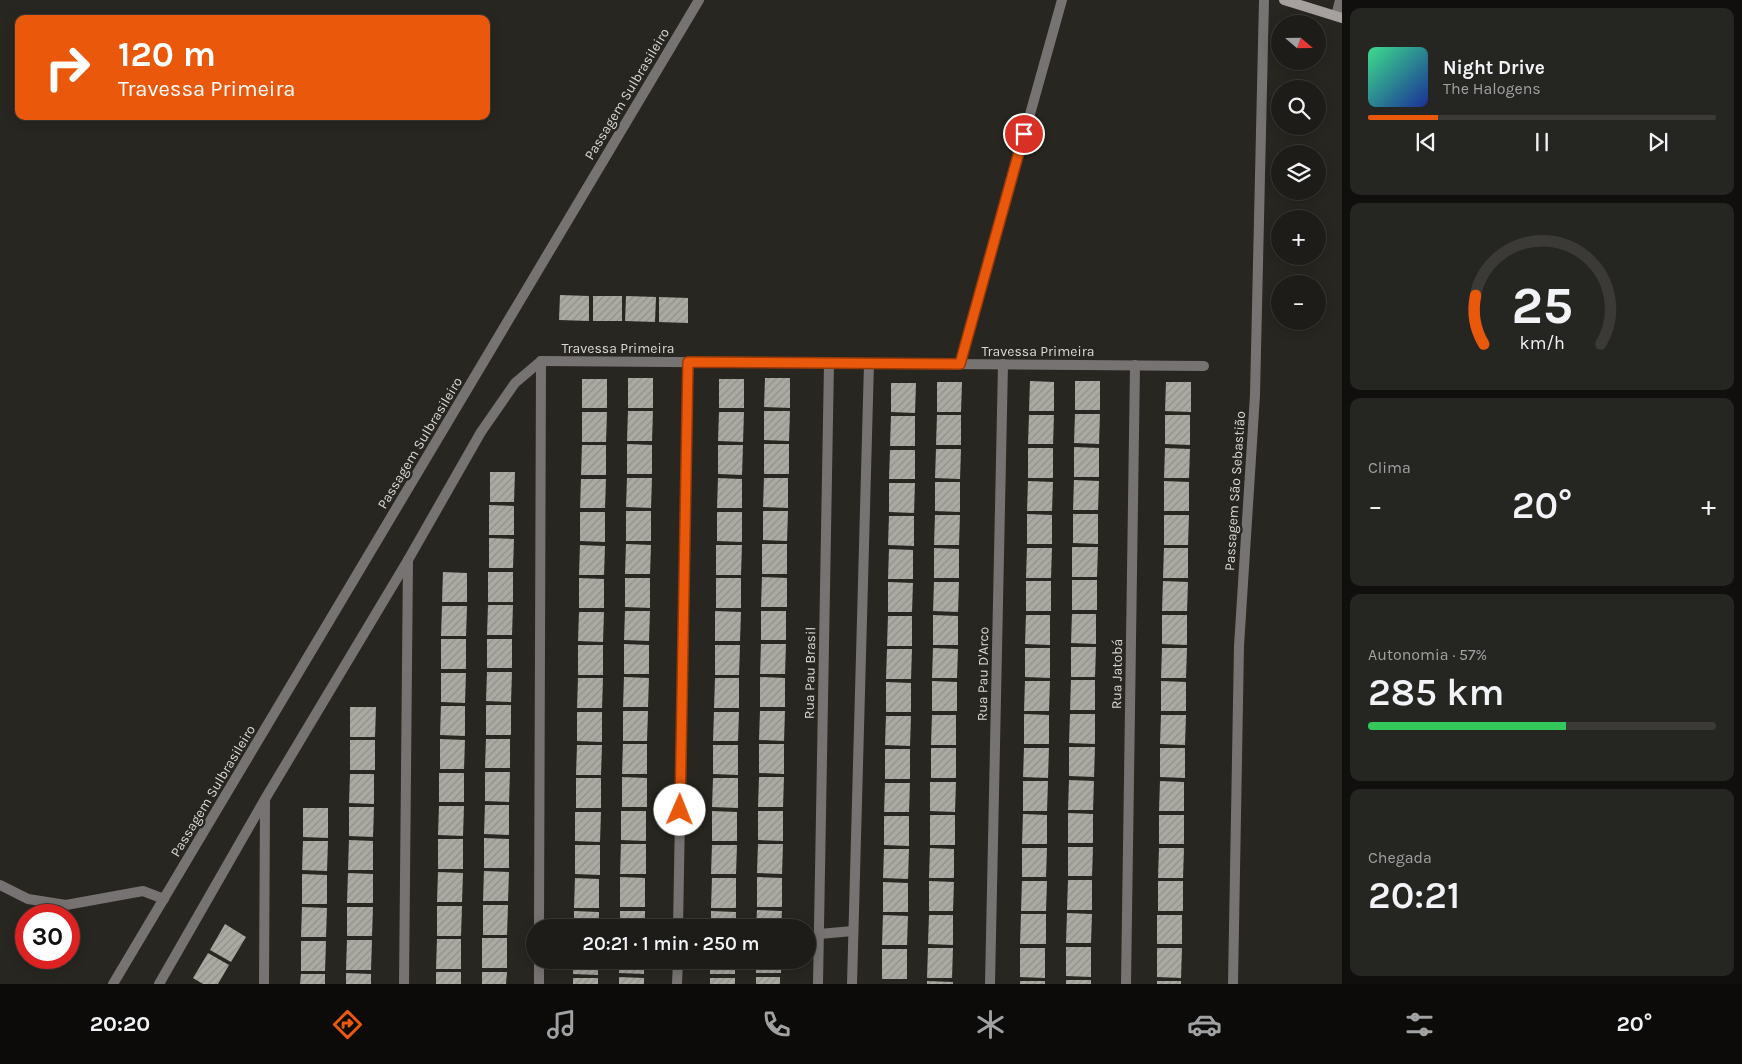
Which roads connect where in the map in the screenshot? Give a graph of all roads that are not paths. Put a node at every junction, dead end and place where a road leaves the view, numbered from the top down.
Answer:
1 (699, 0) edge
2 (1062, 0) edge
3 (1264, 0) edge
4 (1284, 0) edge
5 (1340, 0) edge
6 (1339, 17) edge
7 (541, 361) junction
8 (688, 362) junction
9 (829, 363) junction
10 (869, 363) junction
11 (960, 364) junction
12 (1003, 364) junction
13 (1135, 365) junction
14 (1204, 366) dead end
15 (408, 560) junction
16 (265, 799) junction
17 (0, 885) edge
18 (164, 899) junction
19 (539, 919) edge
20 (678, 919) edge
21 (853, 931) junction
22 (819, 934) junction
23 (539, 969) edge
24 (678, 969) edge
25 (114, 984) edge
26 (158, 984) edge
27 (264, 984) edge
28 (404, 984) edge
29 (539, 984) edge
30 (677, 984) edge
31 (818, 984) edge
32 (852, 984) edge
33 (990, 984) edge
34 (1126, 984) edge
35 (1233, 984) edge

1 - 18 street, Passagem Sulbrasileiro
2 - 11 street
3 - 35 street, Passagem São Sebastião
4 - 6 street
5 - 6 street
7 - 8 street, Travessa Primeira
7 - 15 street
7 - 19 street
8 - 9 street, Travessa Primeira
8 - 20 street
9 - 10 street, Travessa Primeira
9 - 22 street, Rua Pau Brasil
10 - 11 street, Travessa Primeira
10 - 21 street
11 - 12 street, Travessa Primeira
12 - 13 street, Travessa Primeira
12 - 33 street, Rua Pau D'Arco
13 - 14 street, Travessa Primeira
13 - 34 street, Rua Jatobá
15 - 16 street
15 - 28 street
16 - 26 street
16 - 27 street
17 - 18 street
18 - 25 street, Passagem Sulbrasileiro
21 - 22 street
21 - 32 street
22 - 31 street, Rua Pau Brasil
23 - 29 street
24 - 30 street

